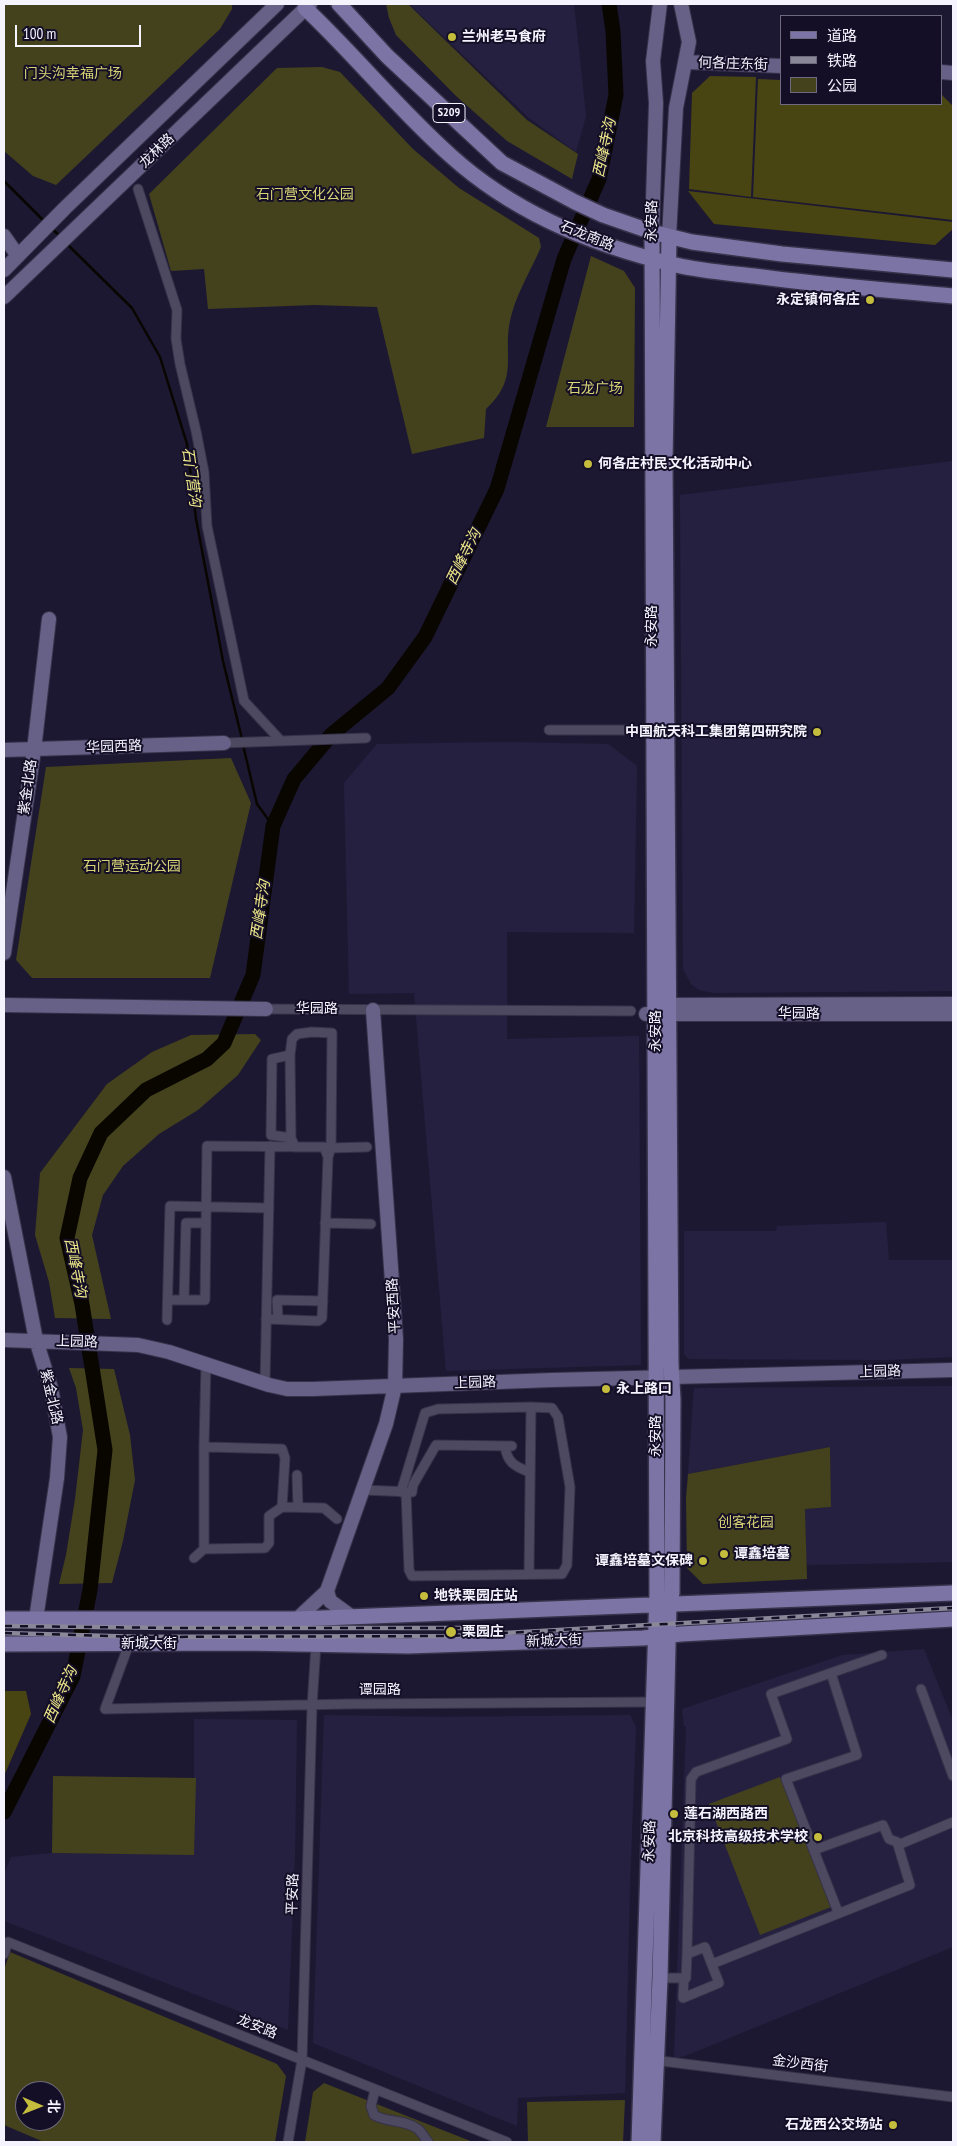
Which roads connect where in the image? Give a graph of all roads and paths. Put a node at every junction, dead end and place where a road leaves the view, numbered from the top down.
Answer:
1 (277, 4) edge
2 (339, 4) edge
3 (660, 4) edge
4 (681, 4) edge
5 (305, 5) edge
6 (387, 56) junction
7 (686, 62) junction
8 (780, 66) edge
9 (366, 71) junction
10 (138, 189) dead end
11 (603, 215) junction
12 (652, 232) junction
13 (4, 236) edge
14 (669, 237) junction
15 (592, 239) junction
16 (721, 246) junction
17 (18, 256) junction
18 (652, 259) junction
19 (668, 263) junction
20 (4, 270) edge
21 (953, 270) edge
22 (717, 271) junction
23 (953, 296) edge
24 (4, 297) edge
25 (49, 620) dead end
26 (549, 730) dead end
27 (654, 730) junction
28 (366, 738) dead end
29 (281, 741) junction
30 (224, 743) joint
31 (4, 750) edge
32 (34, 750) junction
33 (4, 953) edge
34 (953, 1004) edge
35 (4, 1005) edge
36 (266, 1009) joint
37 (373, 1010) junction
38 (656, 1010) junction
39 (631, 1011) dead end
40 (953, 1014) edge
41 (290, 1055) junction
42 (293, 1142) junction
43 (270, 1146) junction
44 (367, 1147) dead end
45 (331, 1148) junction
46 (328, 1157) junction
47 (4, 1177) edge
48 (206, 1206) junction
49 (269, 1208) junction
50 (206, 1223) junction
51 (325, 1223) junction
52 (371, 1224) dead end
53 (168, 1300) junction
54 (184, 1300) junction
55 (323, 1301) junction
56 (266, 1319) junction
57 (278, 1319) junction
58 (167, 1320) dead end
59 (4, 1340) edge
60 (36, 1340) junction
61 (206, 1364) junction
62 (953, 1370) edge
63 (664, 1378) junction
64 (265, 1383) junction
65 (395, 1386) junction
66 (532, 1407) junction
67 (204, 1444) junction
68 (529, 1472) junction
69 (297, 1476) dead end
70 (363, 1490) junction
71 (403, 1492) junction
72 (298, 1506) junction
73 (282, 1507) junction
74 (337, 1519) dead end
75 (204, 1549) junction
76 (194, 1558) dead end
77 (529, 1573) junction
78 (327, 1591) junction
79 (953, 1593) edge
80 (663, 1605) junction
81 (352, 1616) junction
82 (4, 1619) edge
83 (36, 1619) junction
84 (297, 1619) junction
85 (953, 1620) edge
86 (662, 1636) junction
87 (4, 1644) edge
88 (130, 1644) junction
89 (316, 1645) junction
90 (882, 1655) dead end
91 (831, 1672) junction
92 (921, 1689) dead end
93 (654, 1702) junction
94 (312, 1706) junction
95 (953, 1776) edge
96 (953, 1822) edge
97 (898, 1845) junction
98 (814, 1850) junction
99 (838, 1912) junction
100 (4, 1954) edge
101 (686, 1954) junction
102 (712, 1964) junction
103 (660, 1978) junction
104 (684, 1978) junction
105 (302, 2060) junction
106 (650, 2060) junction
107 (375, 2090) junction
108 (953, 2097) edge
109 (654, 2138) edge
110 (288, 2142) edge
111 (428, 2142) edge
112 (507, 2142) edge
113 (639, 2142) edge

1 - 17 street, 龙林路
2 - 6 main road, 石龙南路 / S209
3 - 12 street, 永安路
4 - 7 street
5 - 9 main road, 石龙南路 / S209
5 - 24 street, 龙林路
6 - 9 main road
6 - 11 main road, 石龙南路 / S209
7 - 8 street, 何各庄东街
7 - 14 street
9 - 15 main road, 石龙南路 / S209
10 - 29 street
11 - 12 main road, 石龙南路 / S209
11 - 15 main road
12 - 14 main road, 石龙南路 / S209
12 - 18 main road, 永安路
13 - 17 street
14 - 16 main road, 石龙南路 / S209
14 - 19 main road, 永安路
15 - 18 main road, 石龙南路 / S209
16 - 21 main road, 石龙南路 / S209
16 - 22 main road
17 - 20 street, 龙林路
18 - 19 main road, 石龙南路 / S209
18 - 27 main road, 永安路
19 - 22 main road, 石龙南路 / S209
19 - 38 main road, 永安路
22 - 23 main road, 石龙南路 / S209
25 - 32 street, 紫金北路
26 - 27 street
27 - 38 main road, 永安路
28 - 29 street
29 - 30 street
30 - 32 street, 华园西路
31 - 32 street, 华园西路
32 - 33 street, 紫金北路
34 - 38 street, 华园路
35 - 36 street, 华园路
36 - 37 street, 华园路
37 - 39 street, 华园路
37 - 65 street, 平安西路
38 - 40 street, 华园路
38 - 63 main road, 永安路
41 - 42 street
41 - 42 street
41 - 45 street
42 - 43 street
42 - 46 street
43 - 48 street
43 - 49 street
44 - 45 street
45 - 46 street
46 - 51 street
47 - 60 street, 紫金北路
48 - 49 street
48 - 50 street
48 - 53 street
49 - 56 street
50 - 54 street
50 - 54 street
51 - 52 street
51 - 55 street
53 - 54 street
53 - 58 street
55 - 57 street
55 - 57 street
56 - 57 street
56 - 64 street
59 - 60 street, 上园路
60 - 61 street, 上园路
60 - 83 street, 紫金北路
61 - 64 street, 上园路
61 - 67 street
62 - 63 street, 上园路
63 - 65 street, 上园路
63 - 80 main road, 永安路
64 - 65 street, 上园路
65 - 70 street, 平安西路
66 - 68 street
66 - 71 street
66 - 77 street
67 - 73 street
67 - 75 street
68 - 71 street
68 - 77 street
69 - 72 street
70 - 71 street
70 - 78 street, 平安西路
71 - 77 street
72 - 73 street
72 - 74 street
73 - 75 street
75 - 76 street
78 - 81 street
78 - 84 street
79 - 80 main road, 新城大街
80 - 81 main road, 新城大街
80 - 86 main road, 永安路
81 - 84 main road, 新城大街
82 - 83 main road, 新城大街
83 - 84 main road, 新城大街
85 - 86 main road, 新城大街
86 - 89 main road, 新城大街
86 - 93 main road, 永安路
86 - 103 main road, 永安路
87 - 88 main road, 新城大街
88 - 89 main road, 新城大街
88 - 94 street, 谭园路
89 - 94 street, 平安路
90 - 91 street
91 - 98 street
91 - 101 street
92 - 95 street
93 - 94 street, 谭园路
93 - 106 main road, 永安路
94 - 105 street, 平安路
96 - 97 street
97 - 98 street
97 - 99 street
98 - 99 street
99 - 102 street
100 - 105 street, 龙安路
101 - 102 street
101 - 104 street
102 - 104 street
103 - 104 street
103 - 106 main road, 永安路
105 - 107 street, 龙安路
105 - 110 street, 平安路
106 - 108 street, 金沙西街
106 - 109 main road, 永安路
106 - 113 main road
107 - 111 street
107 - 112 street, 龙安路

